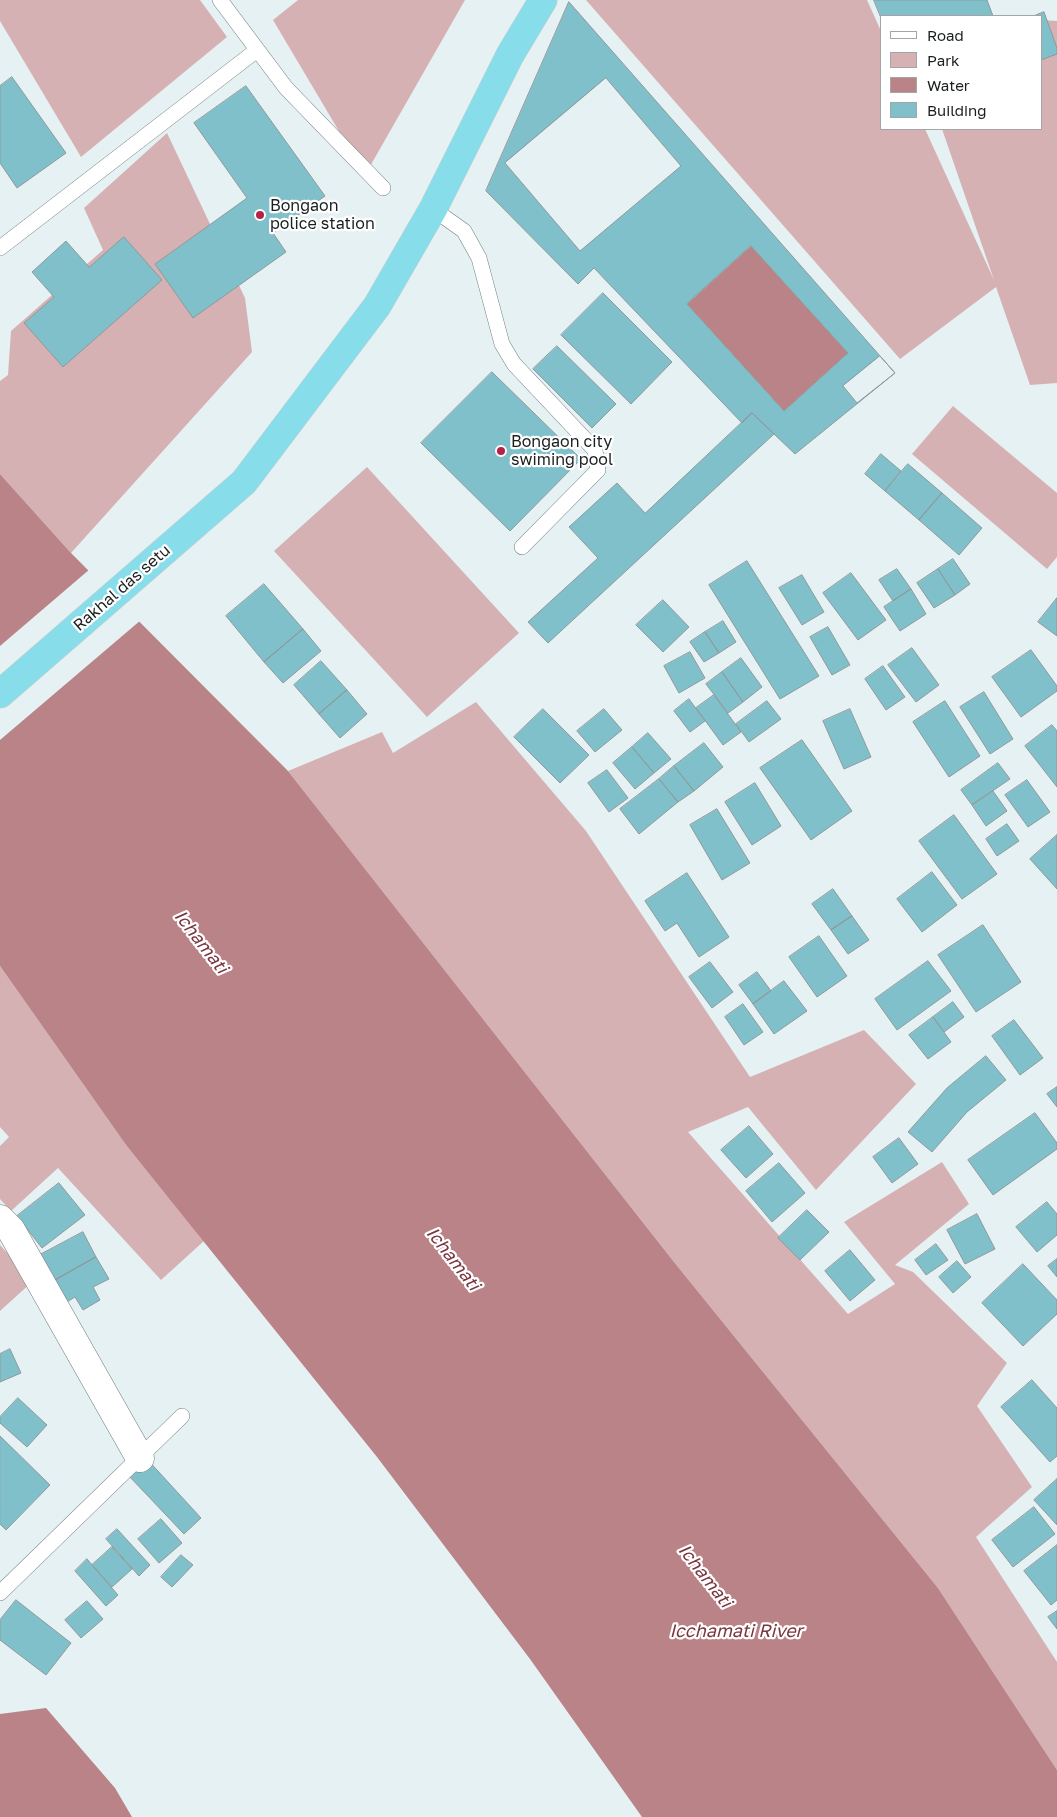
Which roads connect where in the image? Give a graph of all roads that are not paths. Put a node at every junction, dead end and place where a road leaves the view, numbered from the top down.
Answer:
1 (220, 0) edge
2 (543, 0) edge
3 (257, 50) junction
4 (382, 188) dead end
5 (433, 209) junction
6 (0, 248) edge
7 (522, 547) dead end
8 (0, 694) edge
9 (0, 1219) edge
10 (182, 1416) dead end
11 (140, 1458) junction
12 (0, 1593) edge

1 - 3 lane
2 - 5 highway, Rakhal das setu
3 - 4 lane
3 - 6 lane
5 - 7 lane
5 - 8 highway, Rakhal das setu
9 - 11 street
10 - 11 lane
11 - 12 lane

